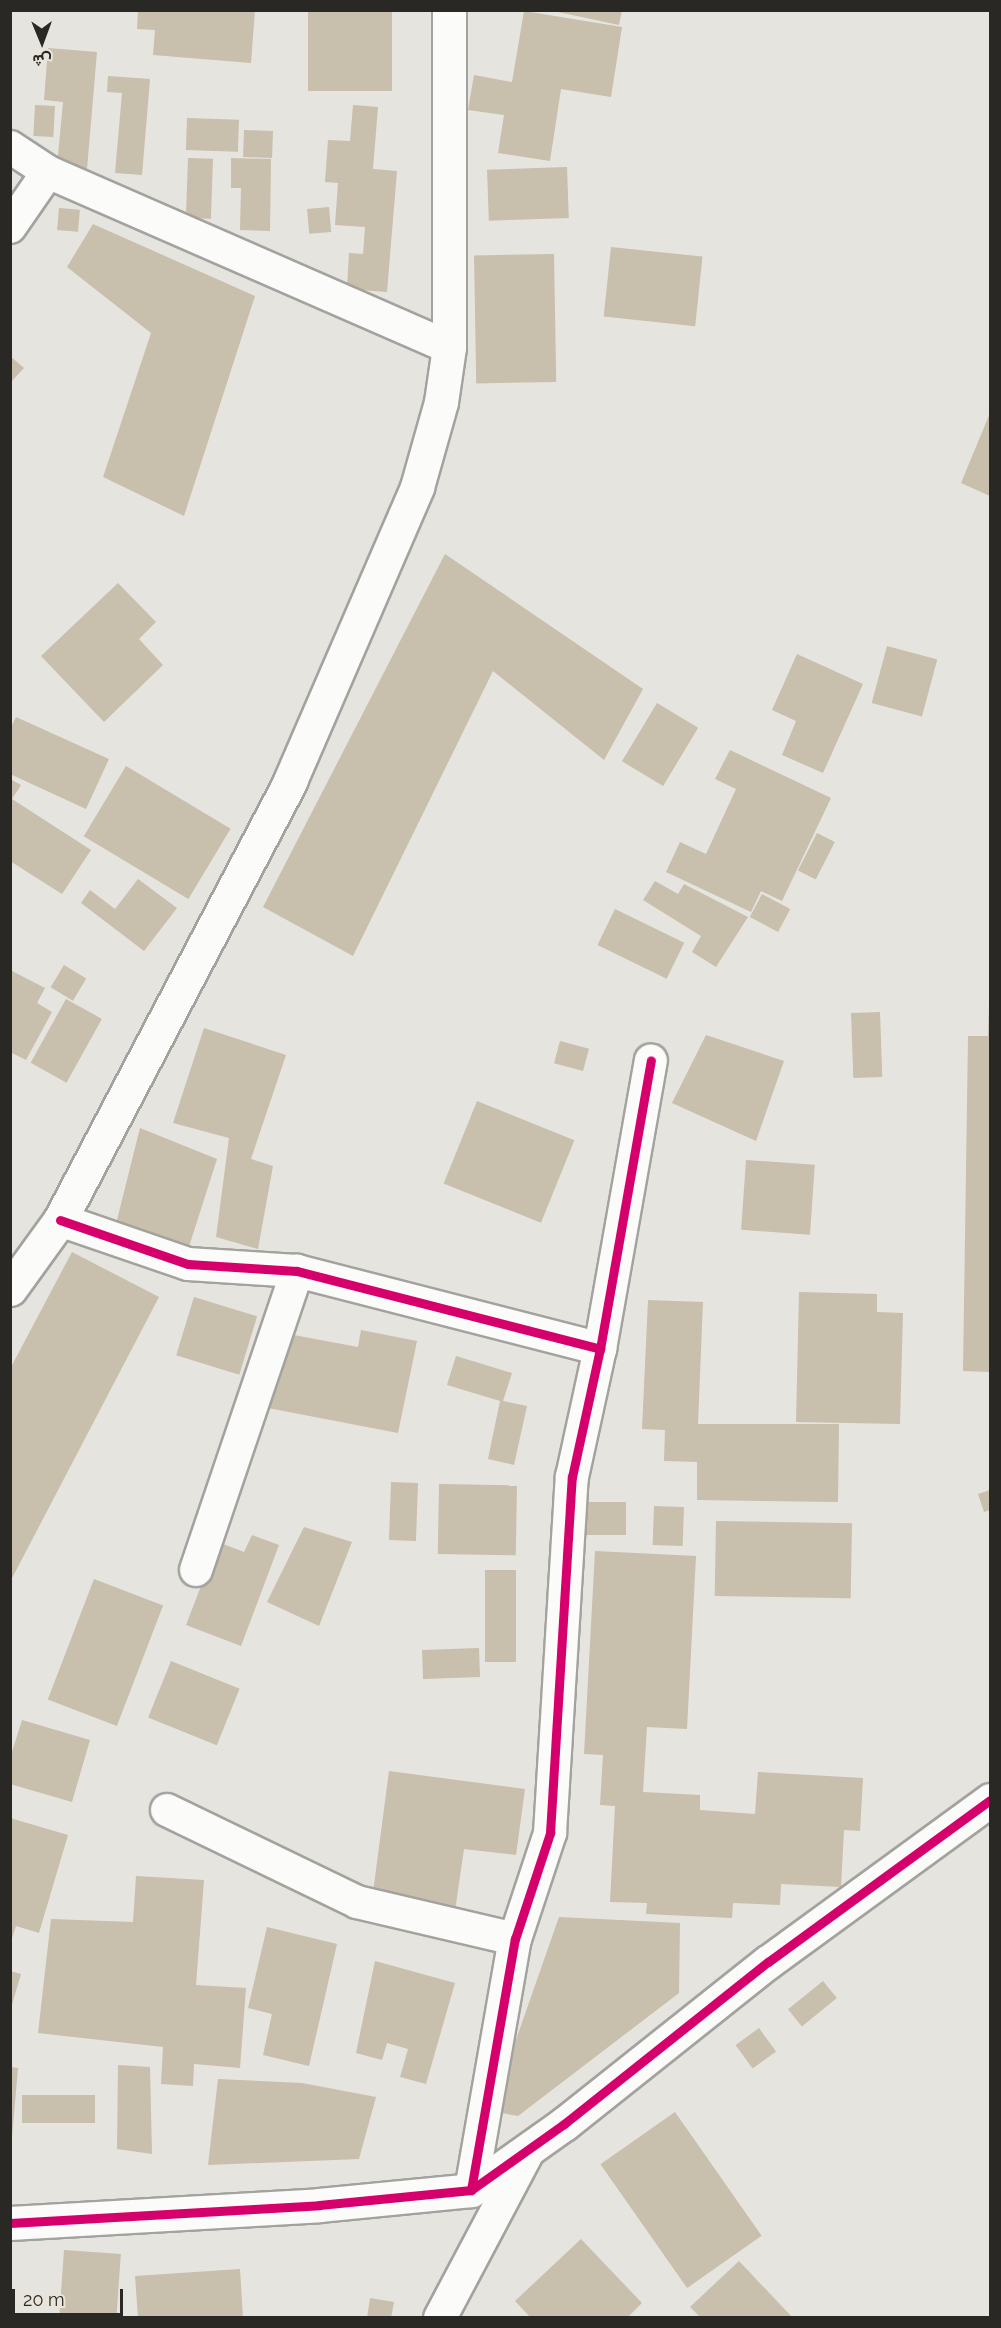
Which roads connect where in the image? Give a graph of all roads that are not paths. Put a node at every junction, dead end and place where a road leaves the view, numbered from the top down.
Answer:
1 (449, 10) edge
2 (10, 147) edge
3 (48, 172) junction
4 (10, 227) edge
5 (450, 347) junction
6 (651, 1060) dead end
7 (60, 1220) junction
8 (297, 1271) junction
9 (10, 1289) edge
10 (600, 1349) junction
11 (196, 1570) dead end
12 (990, 1800) edge
13 (167, 1810) dead end
14 (515, 1939) junction
15 (529, 2150) junction
16 (471, 2190) junction
17 (10, 2223) edge
18 (440, 2318) edge

1 - 5 main road
2 - 3 street
3 - 4 street
3 - 5 street
5 - 7 main road
6 - 10 street
7 - 8 street
7 - 9 main road
8 - 10 street
8 - 11 street
10 - 14 street
12 - 15 main road
13 - 14 street
14 - 16 street
15 - 16 main road
15 - 18 street
16 - 17 main road

